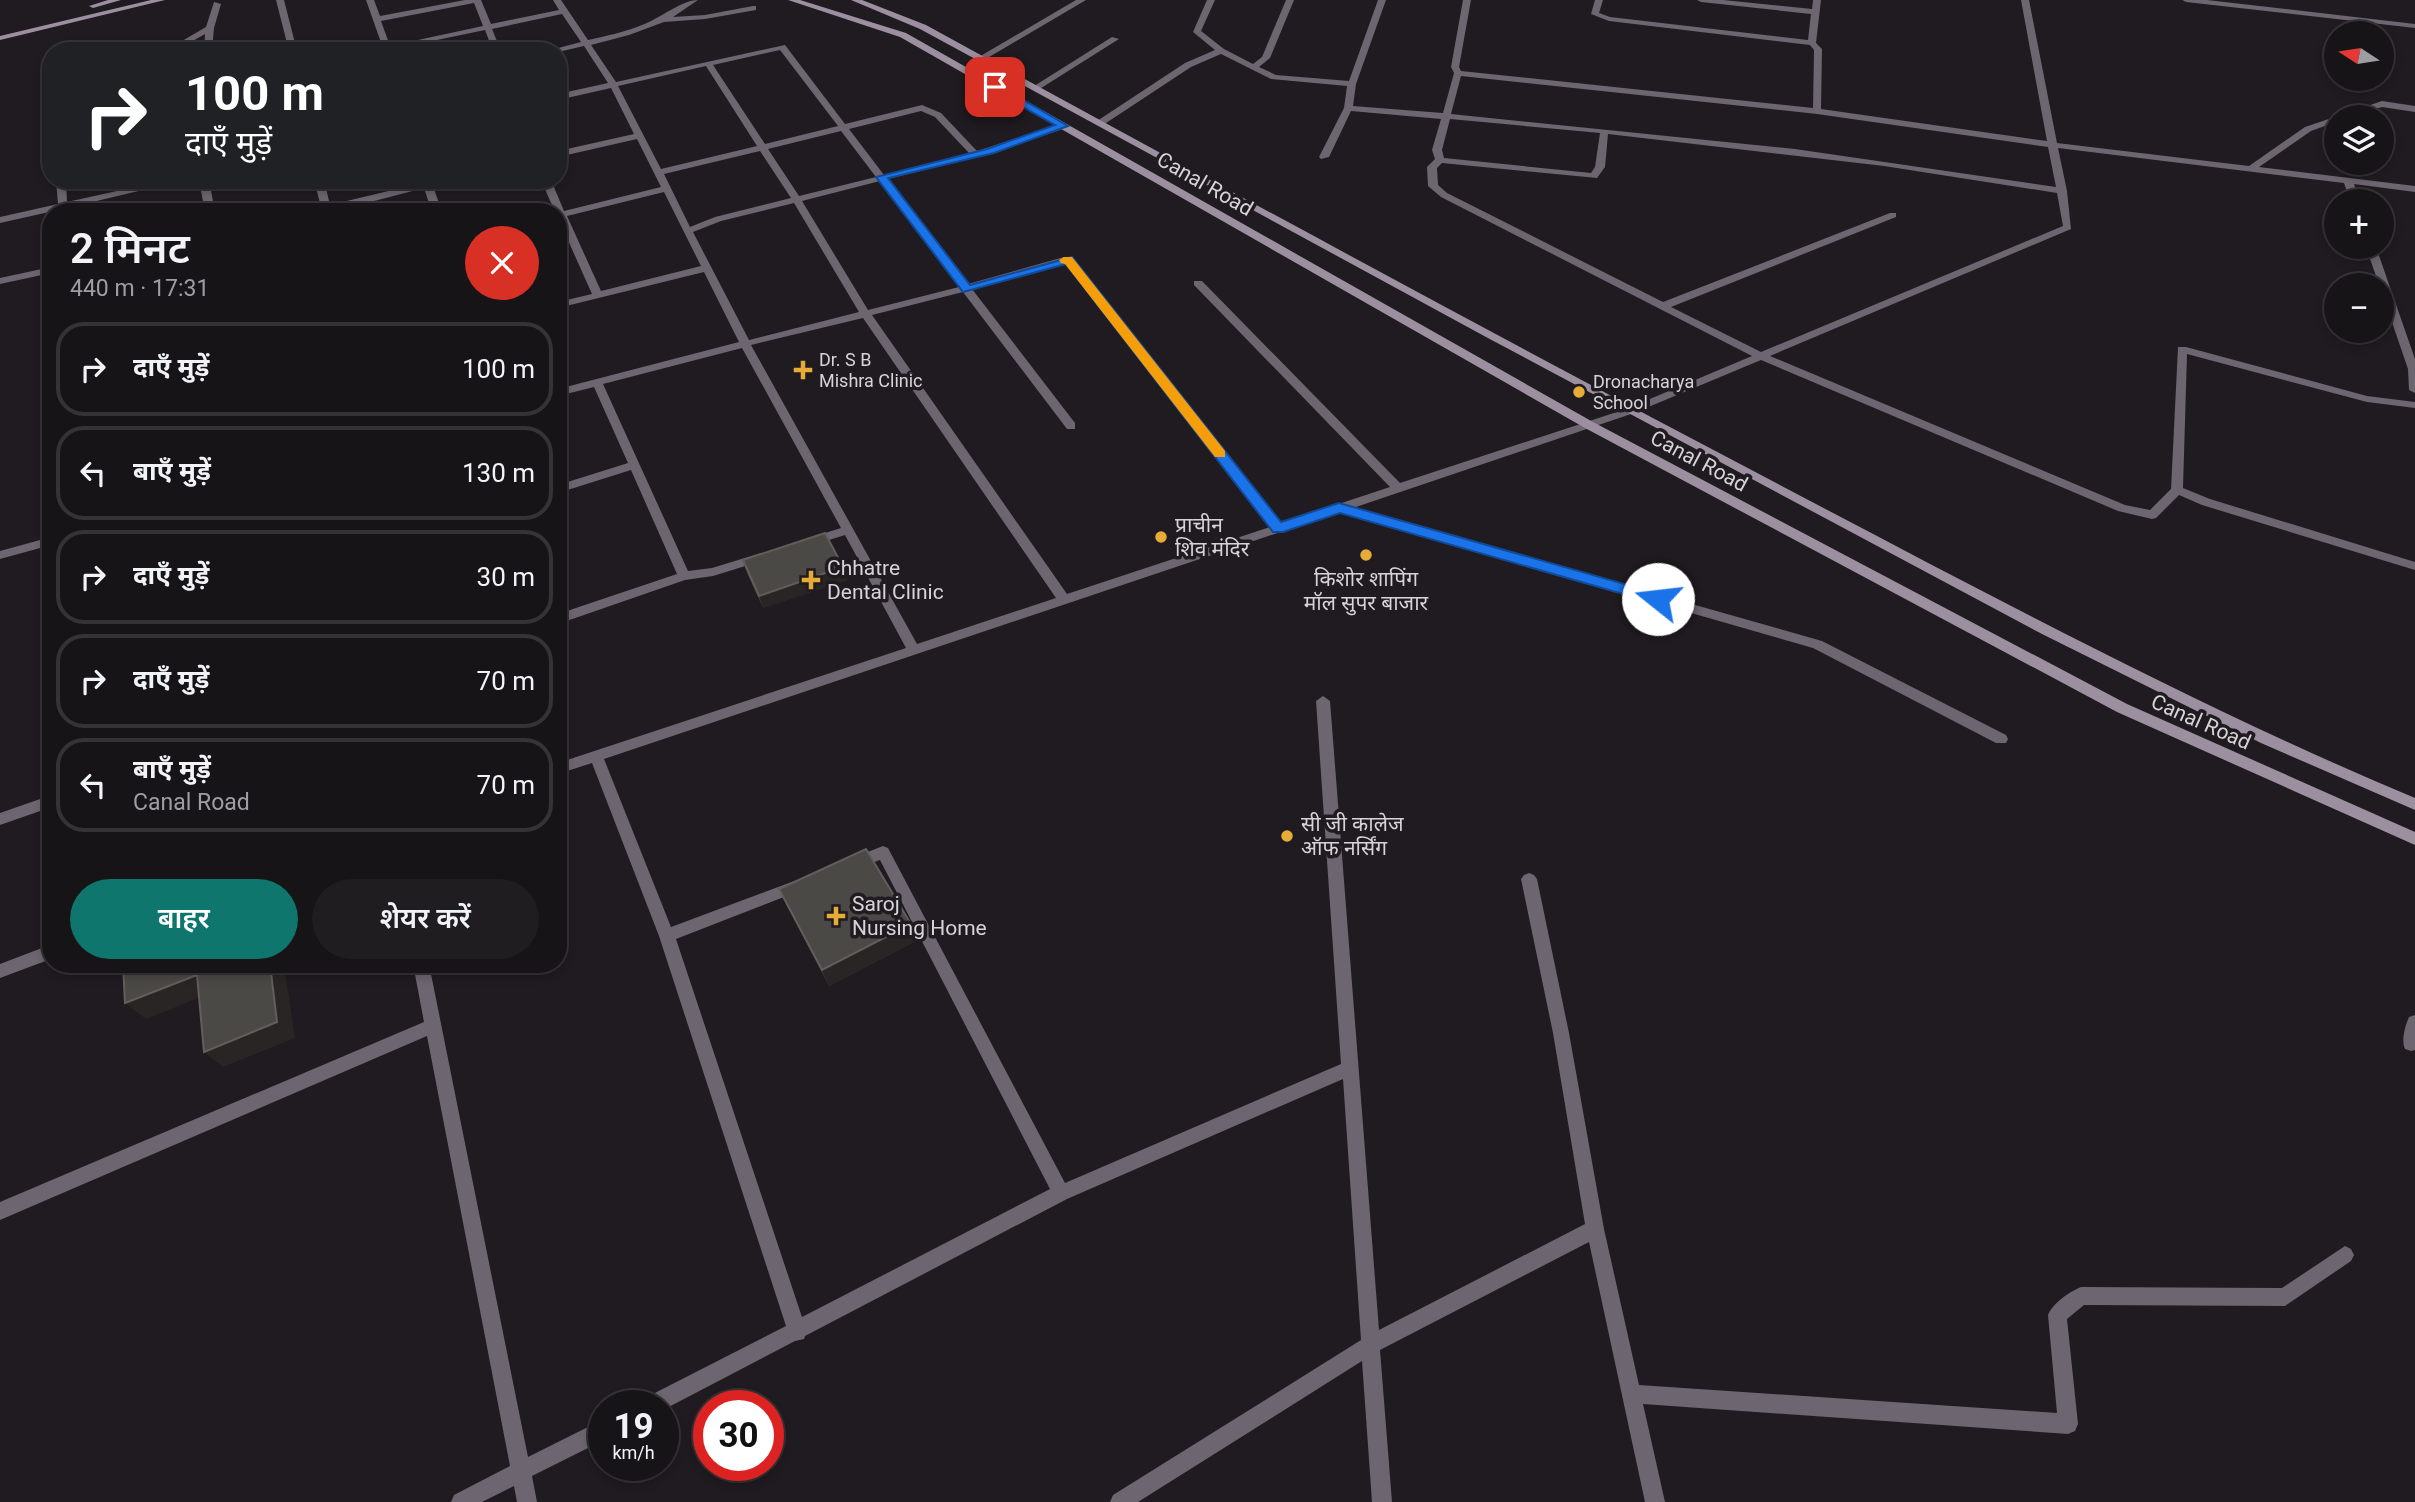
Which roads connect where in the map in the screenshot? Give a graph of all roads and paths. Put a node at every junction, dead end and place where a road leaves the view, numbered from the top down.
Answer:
1 (117, 0) edge
2 (160, 0) edge
3 (280, 0) edge
4 (370, 0) edge
5 (477, 0) edge
6 (557, 0) edge
7 (694, 0) edge
8 (792, 0) edge
9 (855, 0) edge
10 (1082, 0) edge
11 (1211, 0) edge
12 (1290, 0) edge
13 (1382, 0) edge
14 (1467, 0) edge
15 (1599, 0) edge
16 (1701, 0) edge
17 (1816, 0) edge
18 (2025, 0) edge
19 (2186, 0) edge
20 (217, 4) dead end
21 (753, 8) dead end
22 (564, 11) junction
23 (1815, 12) junction
24 (377, 19) junction
25 (665, 20) junction
26 (486, 26) junction
27 (2415, 26) edge
28 (210, 28) junction
29 (0, 29) edge
30 (0, 38) edge
31 (1115, 39) dead end
32 (185, 42) edge
33 (209, 42) edge
34 (291, 42) edge
35 (385, 42) edge
36 (421, 42) edge
37 (493, 42) edge
38 (585, 43) junction
39 (1812, 43) junction
40 (567, 47) edge
41 (1221, 51) junction
42 (981, 58) junction
43 (708, 64) junction
44 (1255, 66) junction
45 (1458, 73) junction
46 (1352, 84) junction
47 (613, 85) junction
48 (1035, 88) junction
49 (567, 95) edge
50 (2394, 106) edge
51 (1348, 108) junction
52 (2415, 109) edge
53 (1817, 111) junction
54 (1444, 116) junction
55 (1100, 123) junction
56 (2324, 123) edge
57 (1063, 126) junction
58 (844, 127) junction
59 (1604, 133) junction
60 (639, 136) junction
61 (2053, 145) junction
62 (761, 147) junction
63 (567, 152) edge
64 (974, 153) junction
65 (1324, 157) dead end
66 (1440, 160) junction
67 (2251, 169) junction
68 (658, 173) junction
69 (881, 177) junction
70 (2348, 181) junction
71 (144, 189) edge
72 (405, 189) edge
73 (666, 189) junction
74 (2351, 189) edge
75 (2415, 189) edge
76 (2062, 191) junction
77 (796, 199) junction
78 (87, 203) edge
79 (352, 203) edge
80 (567, 212) edge
81 (42, 213) edge
82 (1893, 215) dead end
83 (0, 220) edge
84 (567, 231) edge
85 (688, 232) junction
86 (2375, 259) edge
87 (706, 268) junction
88 (42, 272) edge
89 (0, 281) edge
90 (1198, 283) dead end
91 (967, 290) junction
92 (597, 294) junction
93 (567, 302) edge
94 (1663, 306) junction
95 (866, 315) junction
96 (746, 345) junction
97 (1760, 356) junction
98 (597, 382) junction
99 (567, 390) edge
100 (2415, 390) edge
101 (2415, 405) edge
102 (1630, 411) junction
103 (1589, 425) junction
104 (1071, 426) dead end
105 (634, 465) junction
106 (567, 486) edge
107 (1398, 488) junction
108 (2177, 490) junction
109 (1339, 508) junction
110 (1278, 528) junction
111 (848, 530) junction
112 (42, 543) edge
113 (799, 545) edge
114 (774, 553) edge
115 (0, 555) edge
116 (2415, 566) edge
117 (684, 576) junction
118 (1064, 600) junction
119 (567, 617) edge
120 (914, 650) junction
121 (1323, 701) dead end
122 (2001, 739) dead end
123 (596, 756) junction
124 (567, 766) edge
125 (2415, 804) edge
126 (42, 806) edge
127 (0, 819) edge
128 (2415, 839) edge
129 (845, 867) edge
130 (1529, 879) dead end
131 (807, 881) edge
132 (667, 936) junction
133 (42, 955) edge
134 (0, 971) edge
135 (423, 973) edge
136 (2415, 1022) edge
137 (433, 1026) junction
138 (2412, 1044) dead end
139 (1350, 1068) junction
140 (1061, 1193) junction
141 (0, 1211) edge
142 (1595, 1229) junction
143 (2345, 1255) dead end
144 (797, 1332) junction
145 (1368, 1346) junction
146 (679, 1391) edge
147 (1632, 1394) junction
148 (588, 1437) edge
149 (521, 1471) junction
150 (461, 1502) edge
151 (527, 1502) edge
152 (1120, 1502) edge
153 (1382, 1502) edge
154 (1655, 1502) edge

1 - 29 main road
2 - 30 main road
3 - 34 street
4 - 24 street
5 - 24 street
5 - 26 street
6 - 22 street
7 - 25 street
8 - 57 main road, Canal Road
9 - 42 main road, Canal Road
10 - 42 street
11 - 41 street
12 - 44 street
13 - 46 street
14 - 45 street
15 - 39 street
16 - 23 street
17 - 23 street
18 - 61 street
19 - 27 street
20 - 28 street
21 - 25 street
22 - 26 street
22 - 38 street
23 - 39 street
24 - 35 street
25 - 38 street
26 - 36 street
26 - 37 street
28 - 32 street
28 - 33 street
31 - 48 street
38 - 40 street
38 - 47 street
39 - 53 street
41 - 44 street
41 - 55 street
42 - 48 main road, Canal Road
43 - 47 street
43 - 58 street
43 - 62 street
44 - 46 street
45 - 53 street
45 - 54 street
46 - 51 street
47 - 49 street
47 - 60 street
48 - 55 main road, Canal Road
50 - 52 street
51 - 54 street
51 - 65 street
53 - 61 street
54 - 59 street
54 - 66 street
55 - 102 main road, Canal Road
56 - 67 street
57 - 64 street
57 - 103 main road, Canal Road
58 - 62 street
58 - 64 street
58 - 69 street
59 - 66 street
59 - 76 street
60 - 63 street
60 - 68 street
61 - 67 street
61 - 76 street
62 - 68 street
62 - 77 street
64 - 69 street
66 - 94 street
67 - 70 street
68 - 73 street
69 - 77 street
69 - 91 street
70 - 74 street
70 - 75 street
71 - 78 street
72 - 79 street
73 - 80 street
73 - 85 street
76 - 97 street
77 - 85 street
77 - 95 street
81 - 83 street
82 - 94 street
84 - 92 street
85 - 87 street
86 - 100 street
87 - 92 street
87 - 96 street
88 - 89 street
90 - 107 street
91 - 95 street
91 - 104 street
91 - 110 street
92 - 93 street
94 - 97 street
95 - 96 street
95 - 118 street
96 - 98 street
96 - 111 street
97 - 102 street
97 - 108 street
98 - 99 street
98 - 105 street
101 - 108 street
102 - 103 street
102 - 125 main road, Canal Road
103 - 107 street
103 - 128 main road, Canal Road
105 - 106 street
105 - 117 street
107 - 109 street
108 - 116 street
109 - 110 street
109 - 122 street
110 - 118 street
111 - 113 street
111 - 120 street
112 - 115 street
114 - 117 street
117 - 119 street
118 - 120 street
120 - 123 street
121 - 139 street
123 - 124 street
123 - 132 street
126 - 127 street
129 - 140 street
130 - 142 street
131 - 132 street
132 - 144 street
133 - 134 street
135 - 137 street
136 - 138 street
137 - 141 street
137 - 149 street
139 - 140 street
139 - 145 street
140 - 144 street
142 - 145 street
142 - 147 street
143 - 147 street
144 - 146 street
145 - 152 street
145 - 153 street
147 - 154 street
148 - 149 street
149 - 150 street
149 - 151 street

